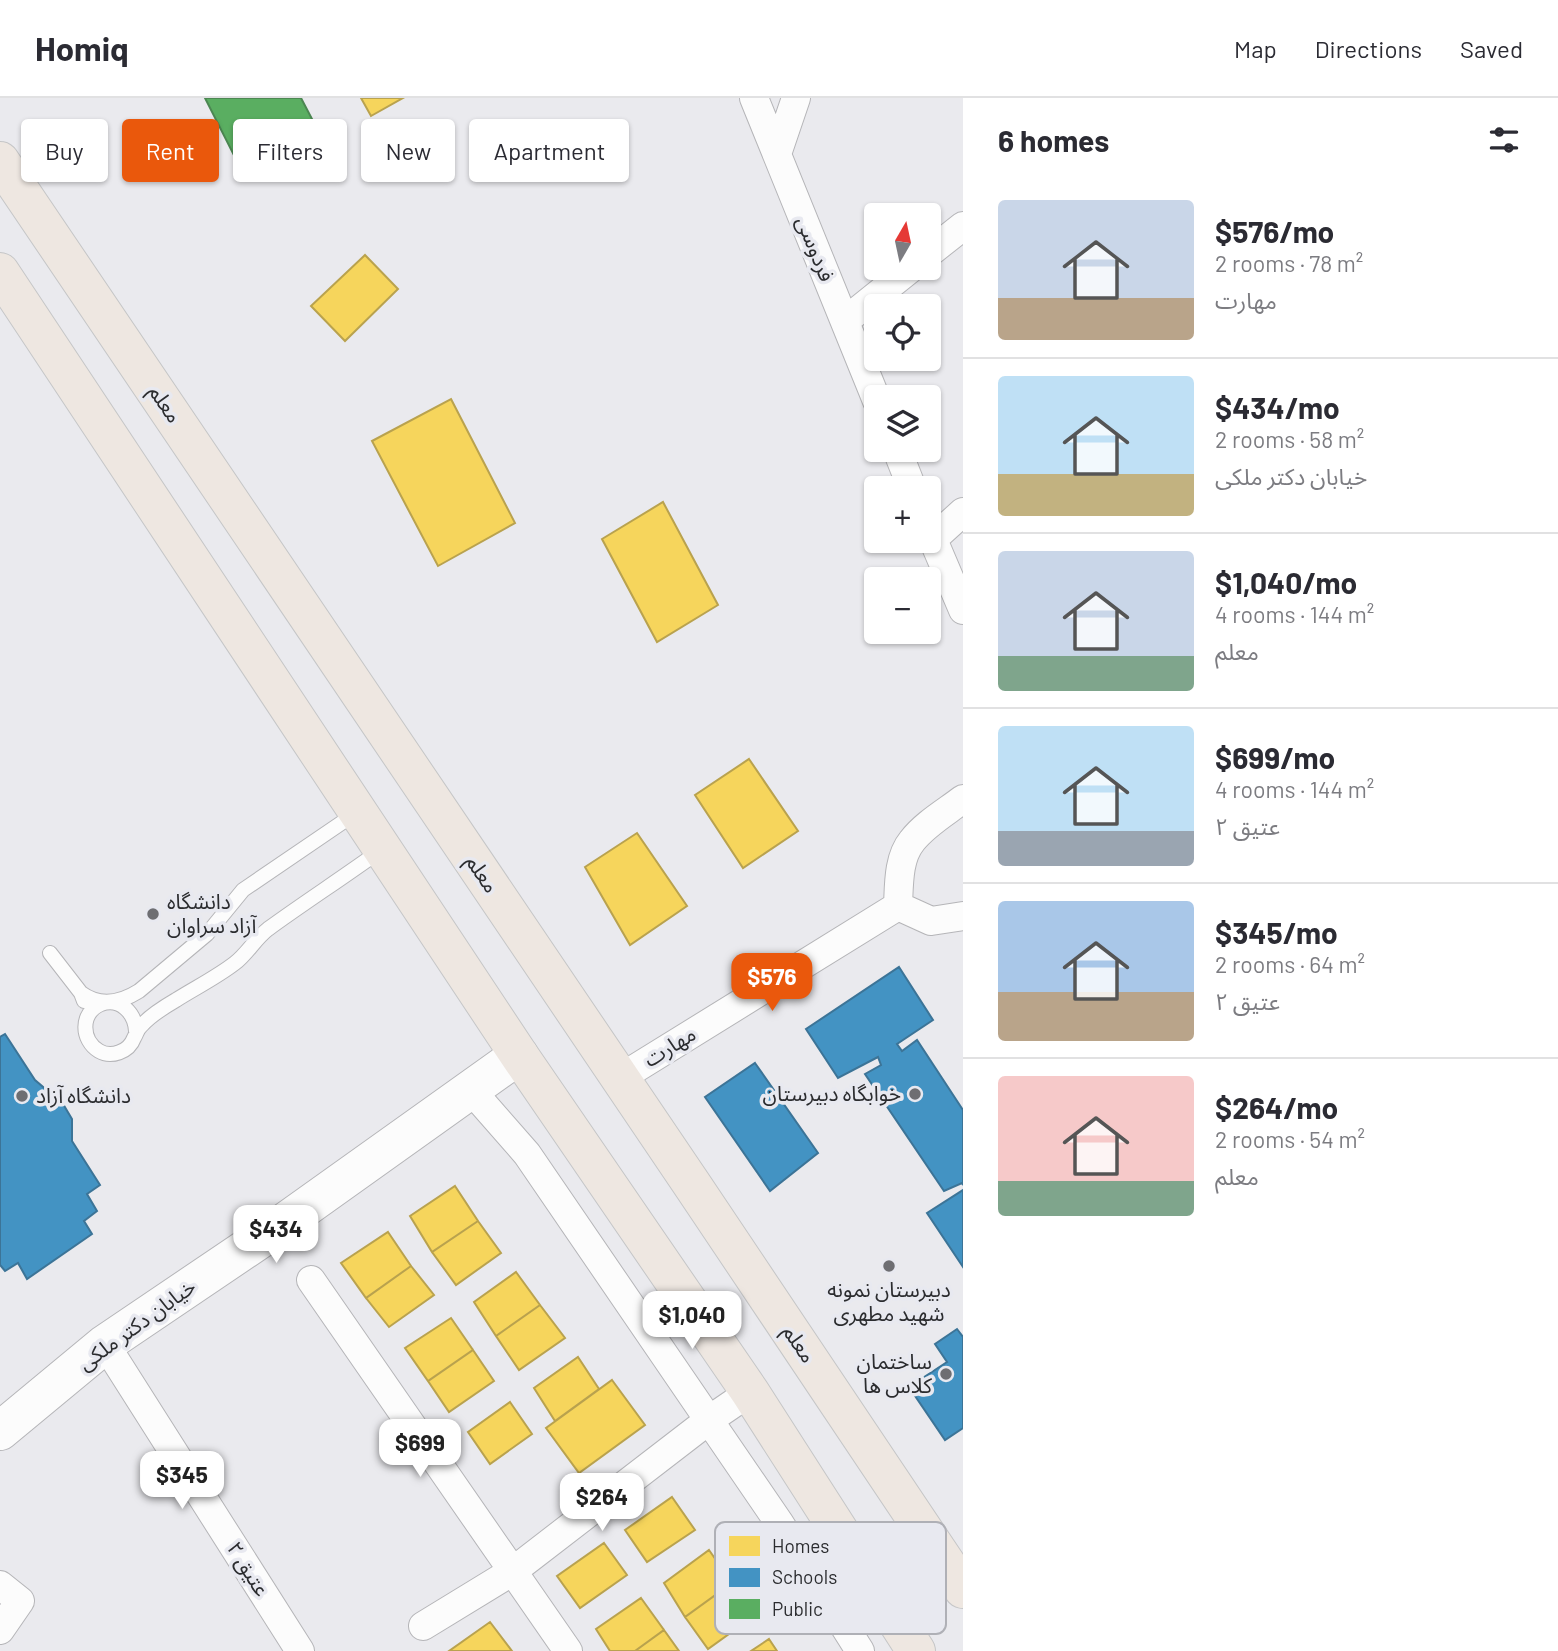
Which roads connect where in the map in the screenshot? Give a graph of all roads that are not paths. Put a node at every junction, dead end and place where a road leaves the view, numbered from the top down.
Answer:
1 (754, 98) edge
2 (796, 98) edge
3 (777, 154) junction
4 (0, 161) edge
5 (963, 226) edge
6 (942, 243) edge
7 (0, 272) edge
8 (896, 280) edge
9 (845, 321) junction
10 (871, 385) edge
11 (963, 512) edge
12 (941, 527) edge
13 (939, 553) edge
14 (963, 610) edge
15 (963, 799) edge
16 (358, 812) junction
17 (382, 849) junction
18 (898, 905) junction
19 (963, 916) edge
20 (51, 953) dead end
21 (81, 993) junction
22 (109, 1003) junction
23 (85, 1022) junction
24 (136, 1031) junction
25 (519, 1055) junction
26 (620, 1078) junction
27 (471, 1090) junction
28 (311, 1280) dead end
29 (105, 1344) junction
30 (750, 1392) junction
31 (709, 1420) junction
32 (0, 1431) edge
33 (779, 1522) edge
34 (832, 1522) edge
35 (918, 1522) edge
36 (946, 1564) edge
37 (513, 1571) junction
38 (0, 1585) edge
39 (963, 1589) edge
40 (423, 1626) dead end
41 (0, 1630) edge
42 (849, 1634) edge
43 (300, 1651) edge
44 (568, 1651) edge
45 (860, 1651) edge

1 - 3 street, فردوسی
2 - 3 street
3 - 9 street, فردوسی
4 - 26 main road, معلم
5 - 6 street
7 - 16 main road
8 - 9 street
9 - 10 street, فردوسی
11 - 12 street
13 - 14 street
15 - 18 street
16 - 17 main road
16 - 22 lane
17 - 24 lane
17 - 25 main road
18 - 19 street
18 - 26 street, مهارت
20 - 21 lane
21 - 22 lane
21 - 23 lane
22 - 23 lane
22 - 24 lane
23 - 24 lane
25 - 27 street, خیابان دکتر ملکی
25 - 30 main road
26 - 35 main road, معلم
27 - 29 street, خیابان دکتر ملکی
27 - 31 street
28 - 37 street
29 - 32 street, خیابان دکتر ملکی
29 - 43 street, عتیق ۲
30 - 31 street
30 - 34 main road
31 - 33 street
31 - 37 street
36 - 39 main road, معلم
37 - 40 street
37 - 44 street
38 - 41 street
42 - 45 street

